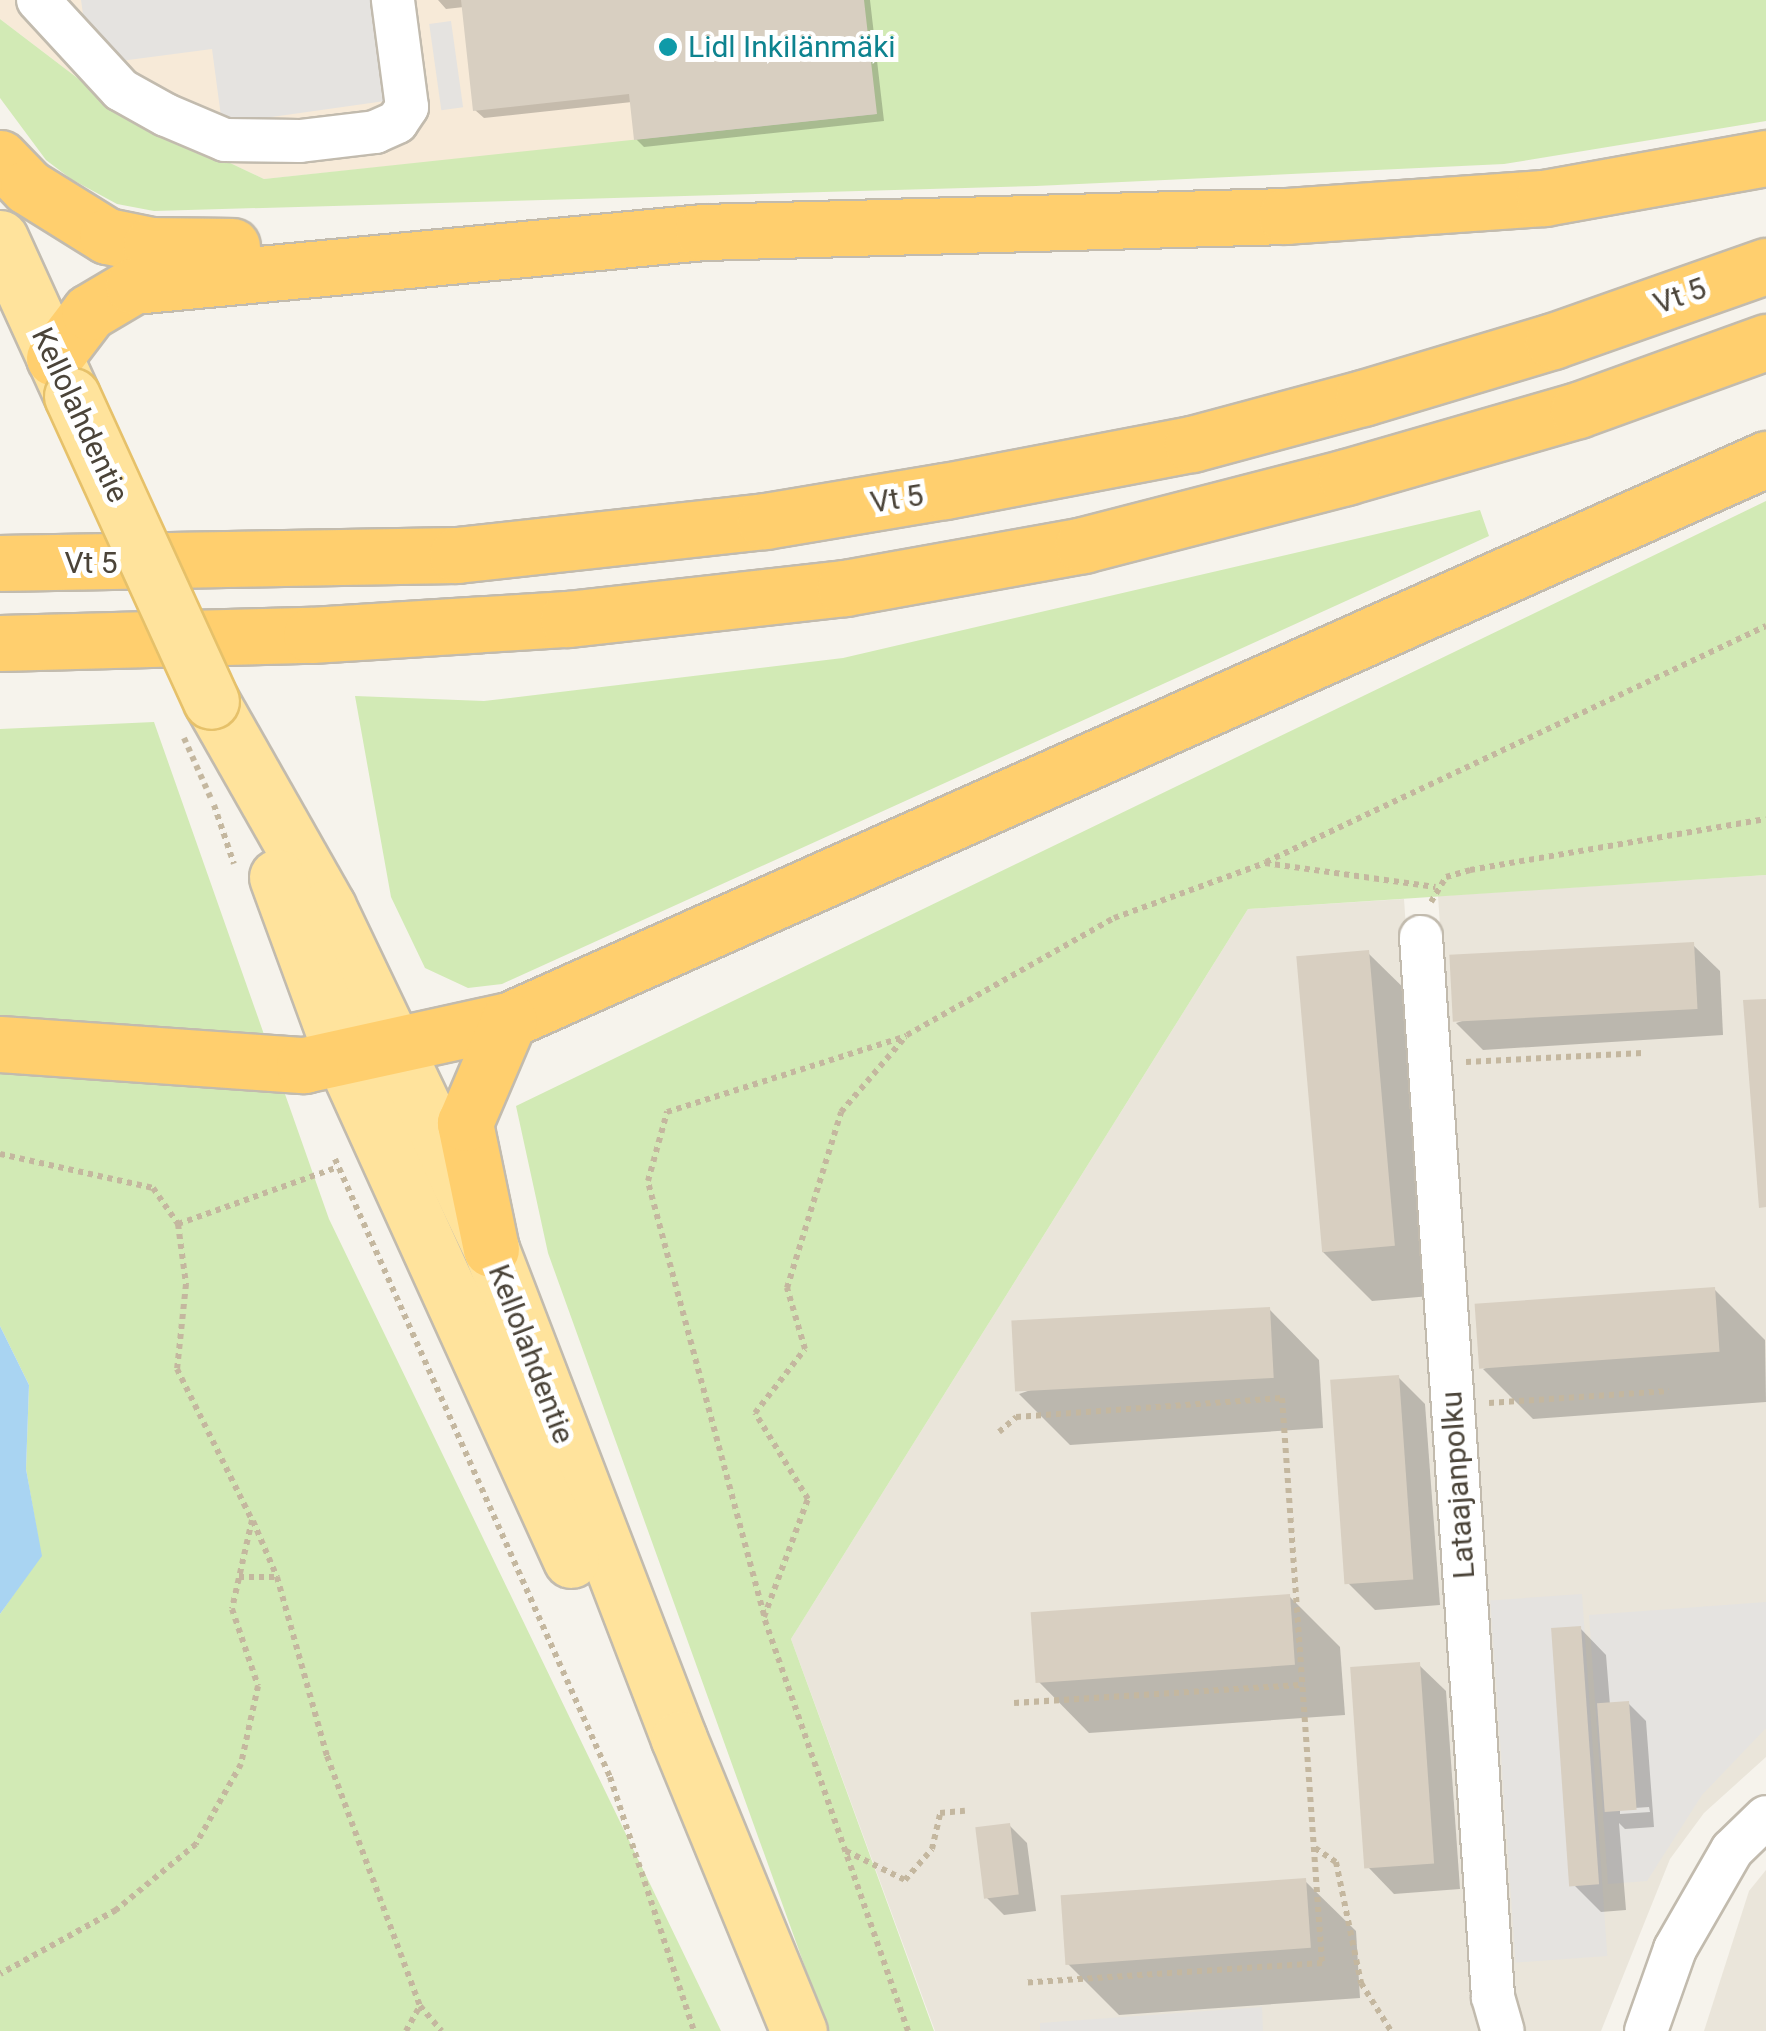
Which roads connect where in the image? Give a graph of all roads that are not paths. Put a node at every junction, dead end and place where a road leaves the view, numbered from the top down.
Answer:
1 (38, 0) edge
2 (393, 0) edge
3 (0, 158) edge
4 (1766, 158) edge
5 (703, 232) junction
6 (0, 238) edge
7 (1766, 266) edge
8 (1766, 342) edge
9 (63, 377) junction
10 (1766, 459) edge
11 (0, 563) edge
12 (0, 643) edge
13 (210, 702) junction
14 (1422, 937) road end
15 (509, 1020) junction
16 (0, 1044) edge
17 (398, 1048) junction
18 (344, 1060) junction
19 (490, 1249) junction
20 (1766, 1817) edge
21 (763, 2031) edge
22 (799, 2031) edge
23 (1502, 2031) edge
24 (1646, 2031) edge

1 - 2 street
3 - 5 highway
4 - 5 highway
5 - 9 highway
6 - 9 main road, Kellolahdentie
7 - 11 highway, Vt 5
8 - 12 highway
9 - 13 main road, Kellolahdentie, bridge
10 - 15 highway
13 - 17 main road, Kellolahdentie
13 - 18 main road, Kellolahdentie
14 - 23 street, Lataajanpolku
15 - 17 highway
15 - 19 highway
16 - 18 highway
17 - 18 highway
17 - 19 main road, Kellolahdentie
18 - 21 main road, Kellolahdentie
19 - 22 main road, Kellolahdentie
20 - 24 street

